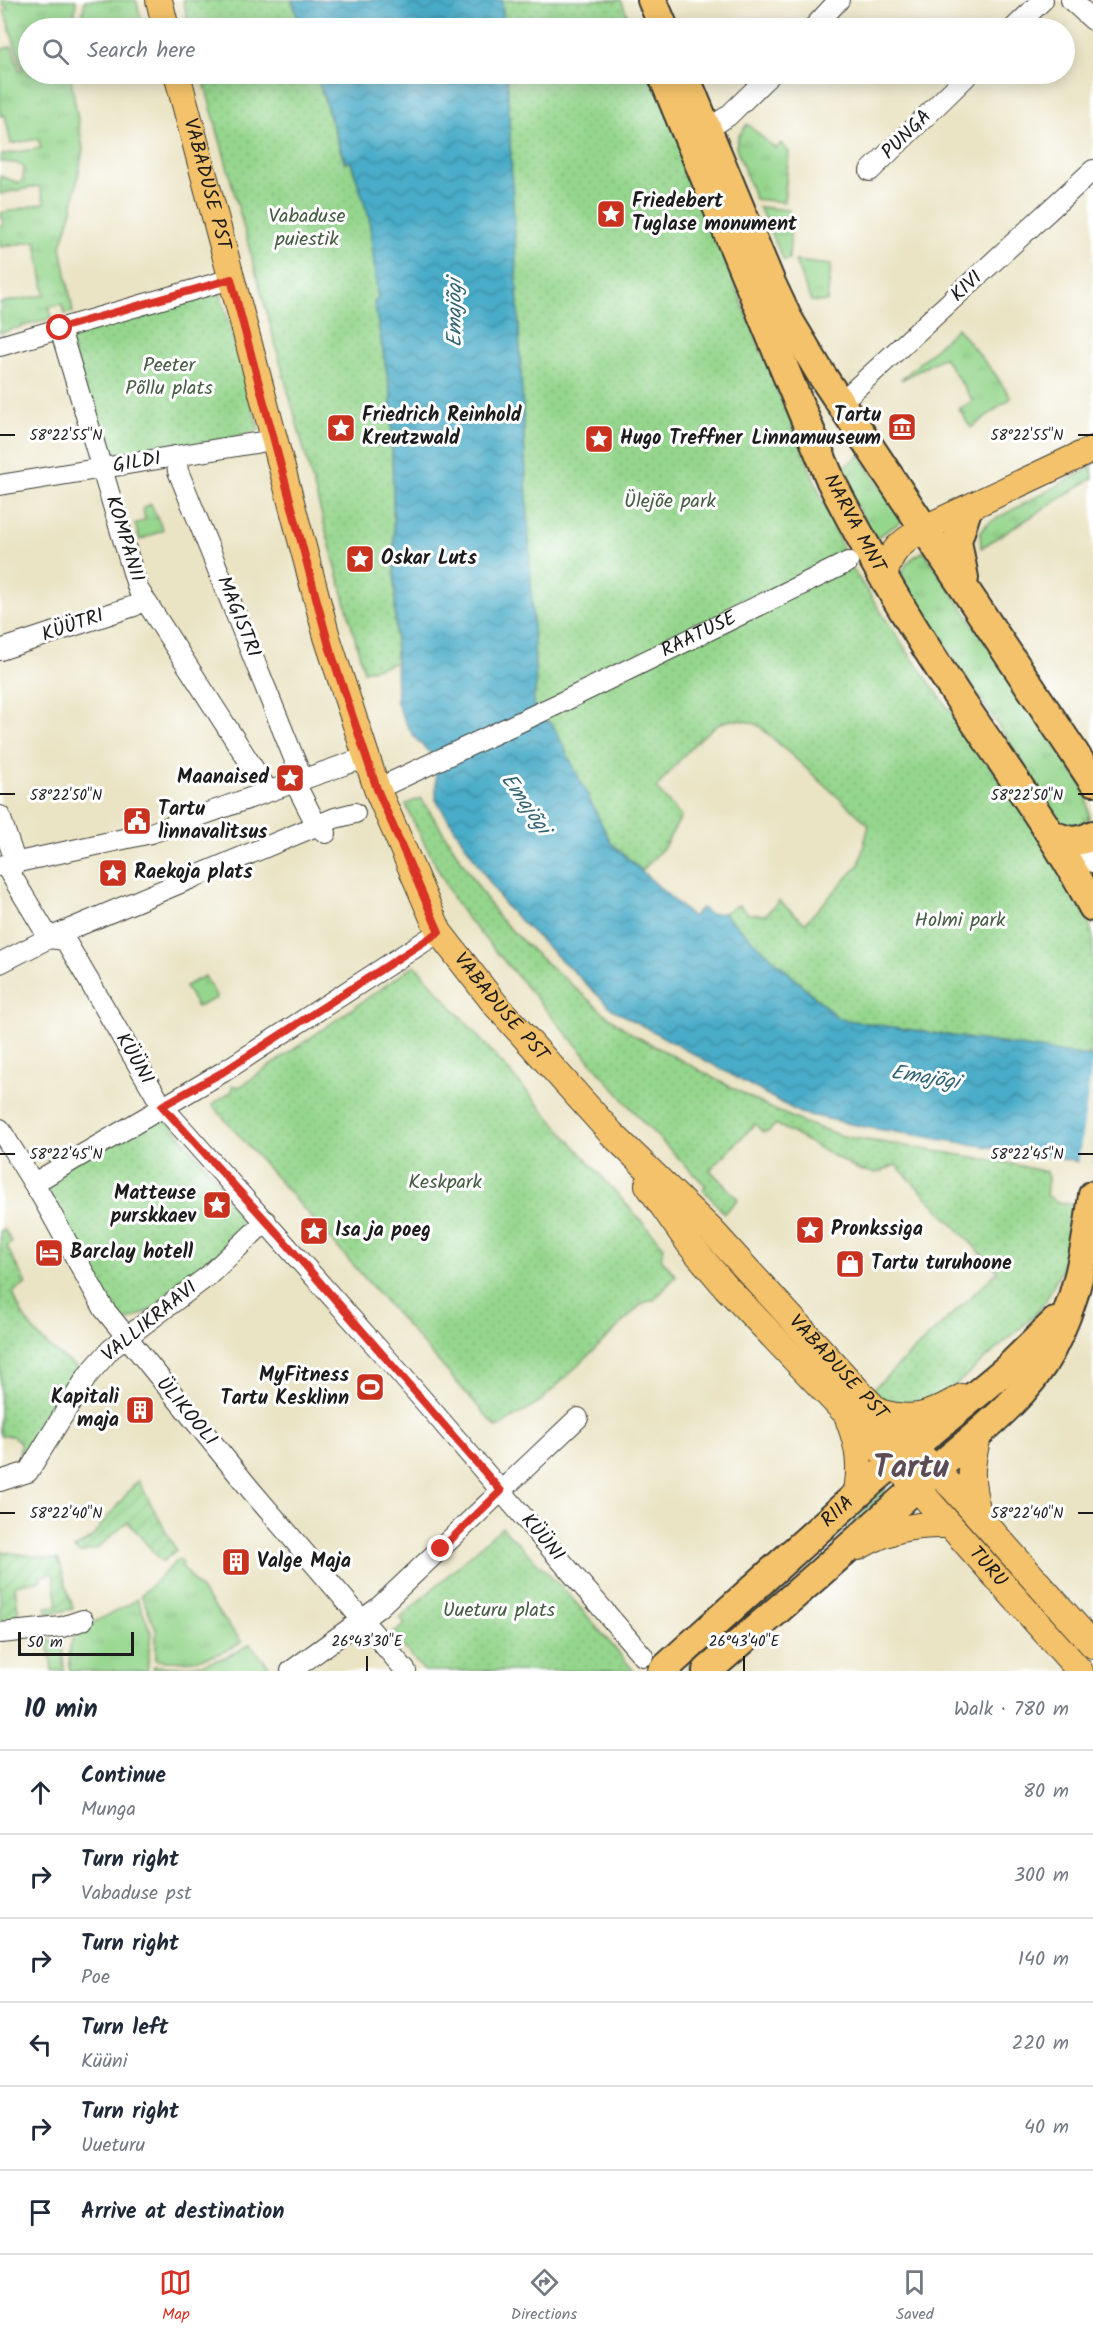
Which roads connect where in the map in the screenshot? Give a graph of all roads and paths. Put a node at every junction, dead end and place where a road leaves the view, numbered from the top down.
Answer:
1 (159, 0) edge
2 (632, 0) edge
3 (652, 0) edge
4 (839, 0) edge
5 (1043, 0) edge
6 (1071, 0) edge
7 (164, 18) edge
8 (640, 18) edge
9 (660, 18) edge
10 (822, 18) edge
11 (1024, 18) edge
12 (1093, 20) edge
13 (180, 84) edge
14 (668, 84) edge
15 (686, 84) edge
16 (761, 84) edge
17 (959, 84) edge
18 (699, 135) junction
19 (1093, 170) edge
20 (870, 171) dead end
21 (231, 279) junction
22 (60, 328) junction
23 (0, 346) edge
24 (821, 374) junction
25 (791, 387) junction
26 (840, 403) junction
27 (273, 440) junction
28 (1093, 449) edge
29 (176, 456) junction
30 (102, 468) junction
31 (0, 485) edge
32 (967, 510) junction
33 (925, 528) junction
34 (848, 562) dead end
35 (884, 580) junction
36 (966, 589) junction
37 (144, 599) junction
38 (0, 650) edge
39 (368, 764) junction
40 (298, 779) junction
41 (1093, 781) edge
42 (377, 789) junction
43 (268, 791) junction
44 (355, 813) dead end
45 (0, 816) edge
46 (321, 830) junction
47 (1093, 835) edge
48 (1053, 836) junction
49 (1093, 862) edge
50 (7, 865) edge
51 (1093, 907) edge
52 (439, 932) junction
53 (57, 939) junction
54 (0, 963) edge
55 (162, 1106) junction
56 (0, 1129) edge
57 (611, 1133) junction
58 (34, 1183) junction
59 (1093, 1195) edge
60 (266, 1221) junction
61 (738, 1261) junction
62 (719, 1280) junction
63 (1069, 1307) junction
64 (125, 1337) junction
65 (988, 1382) junction
66 (878, 1412) junction
67 (578, 1418) dead end
68 (848, 1418) junction
69 (979, 1432) junction
70 (913, 1468) junction
71 (0, 1481) edge
72 (501, 1491) junction
73 (856, 1496) junction
74 (980, 1519) junction
75 (949, 1525) junction
76 (826, 1565) junction
77 (361, 1618) junction
78 (82, 1620) dead end
79 (0, 1633) edge
80 (1093, 1645) edge
81 (652, 1664) edge
82 (291, 1671) edge
83 (406, 1671) edge
84 (707, 1671) edge
85 (1080, 1671) edge

1 - 7 main road
2 - 8 highway
3 - 9 highway
4 - 10 street
5 - 11 street
6 - 12 street
13 - 21 main road, VABADUSE PST
14 - 18 highway, NARVA MNT
15 - 18 highway, NARVA MNT
16 - 18 street
17 - 20 street, PUNGA
18 - 24 highway, NARVA MNT
18 - 25 highway, NARVA MNT
19 - 26 street, KIVI
21 - 22 street
21 - 27 main road, VABADUSE PST
22 - 23 street
22 - 30 street, KOMPANII
24 - 25 highway
24 - 26 highway, NARVA MNT
25 - 35 highway, NARVA MNT
26 - 33 highway, NARVA MNT
27 - 29 street, GILDI
27 - 39 main road, VABADUSE PST
28 - 32 main road
29 - 30 street, GILDI
29 - 40 street, MAGISTRI
30 - 31 street, GILDI
30 - 37 street, KOMPANII
32 - 33 main road
32 - 36 highway
33 - 35 main road
33 - 36 highway, NARVA MNT
34 - 42 street, RAATUSE
35 - 48 highway, NARVA MNT
36 - 41 highway, NARVA MNT
37 - 38 street, KÜÜTRI
37 - 43 street, KOMPANII
39 - 40 street
39 - 42 main road, VABADUSE PST
40 - 43 street
40 - 46 street, MAGISTRI
42 - 52 main road, VABADUSE PST
43 - 50 street
44 - 46 street
45 - 50 street, KÜÜNI
46 - 53 street
47 - 48 highway
48 - 49 street
48 - 51 highway, NARVA MNT
50 - 53 street, KÜÜNI
52 - 55 street
52 - 57 main road, VABADUSE PST
53 - 54 street
53 - 55 street, KÜÜNI
55 - 58 street
55 - 60 street, KÜÜNI
56 - 58 street, ÜLIKOOLI
57 - 61 main road, VABADUSE PST
57 - 62 main road, VABADUSE PST
58 - 64 street, ÜLIKOOLI
59 - 63 highway, RIIA
60 - 64 street, VALLIKRAAVI
60 - 72 street, KÜÜNI
61 - 62 street
61 - 66 main road, VABADUSE PST
62 - 68 main road, VABADUSE PST
63 - 65 highway, RIIA
63 - 69 highway, RIIA
64 - 71 street, VALLIKRAAVI
64 - 77 street, ÜLIKOOLI
65 - 66 main road
65 - 70 highway, RIIA
66 - 70 main road, VABADUSE PST
67 - 72 street
68 - 70 main road, VABADUSE PST
68 - 73 main road
69 - 70 highway, RIIA
69 - 74 main road
70 - 73 highway, RIIA
70 - 74 main road, TURU
70 - 75 main road, TURU
70 - 76 highway, RIIA
72 - 77 street
72 - 81 street, KÜÜNI
73 - 81 highway, RIIA
74 - 80 main road, TURU
75 - 76 main road
75 - 85 main road, TURU
76 - 84 highway, RIIA
77 - 82 street
77 - 83 street, ÜLIKOOLI
78 - 79 street

